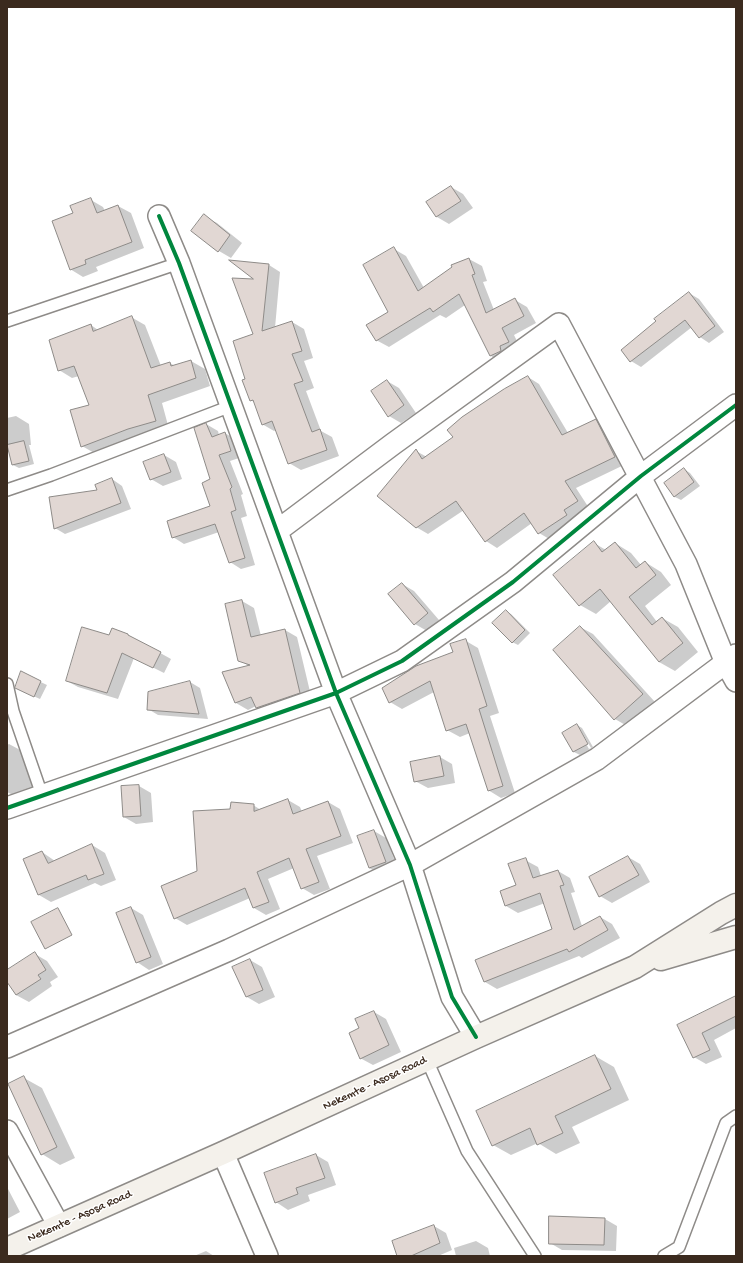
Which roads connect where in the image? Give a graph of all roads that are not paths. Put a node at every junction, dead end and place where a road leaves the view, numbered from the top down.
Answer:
1 (159, 216) dead end
2 (179, 262) junction
3 (7, 321) edge
4 (736, 405) edge
5 (231, 406) junction
6 (641, 476) junction
7 (7, 490) edge
8 (277, 531) junction
9 (733, 666) edge
10 (7, 684) edge
11 (336, 693) junction
12 (42, 795) junction
13 (7, 808) edge
14 (410, 865) junction
15 (736, 905) edge
16 (736, 937) edge
17 (635, 967) junction
18 (476, 1037) junction
19 (7, 1048) edge
20 (427, 1060) junction
21 (736, 1116) edge
22 (7, 1131) edge
23 (223, 1153) junction
24 (59, 1226) junction
25 (7, 1249) edge
26 (267, 1256) edge
27 (535, 1256) edge
28 (664, 1256) edge

1 - 2 street
2 - 3 lane
2 - 5 street
4 - 6 street
5 - 7 lane
5 - 8 street
6 - 8 street
6 - 9 street
6 - 11 street
8 - 11 street
9 - 14 street
10 - 12 lane
11 - 12 street
11 - 14 street
12 - 13 street
14 - 18 street
14 - 19 street
15 - 17 highway, Nekemte - Asosa Road
16 - 17 highway
17 - 18 highway, Nekemte - Asosa Road
18 - 20 highway, Nekemte - Asosa Road
20 - 23 highway, Nekemte - Asosa Road
20 - 27 lane
21 - 28 lane
22 - 24 street
23 - 24 highway, Nekemte - Asosa Road
23 - 26 street
24 - 25 highway, Nekemte - Asosa Road

